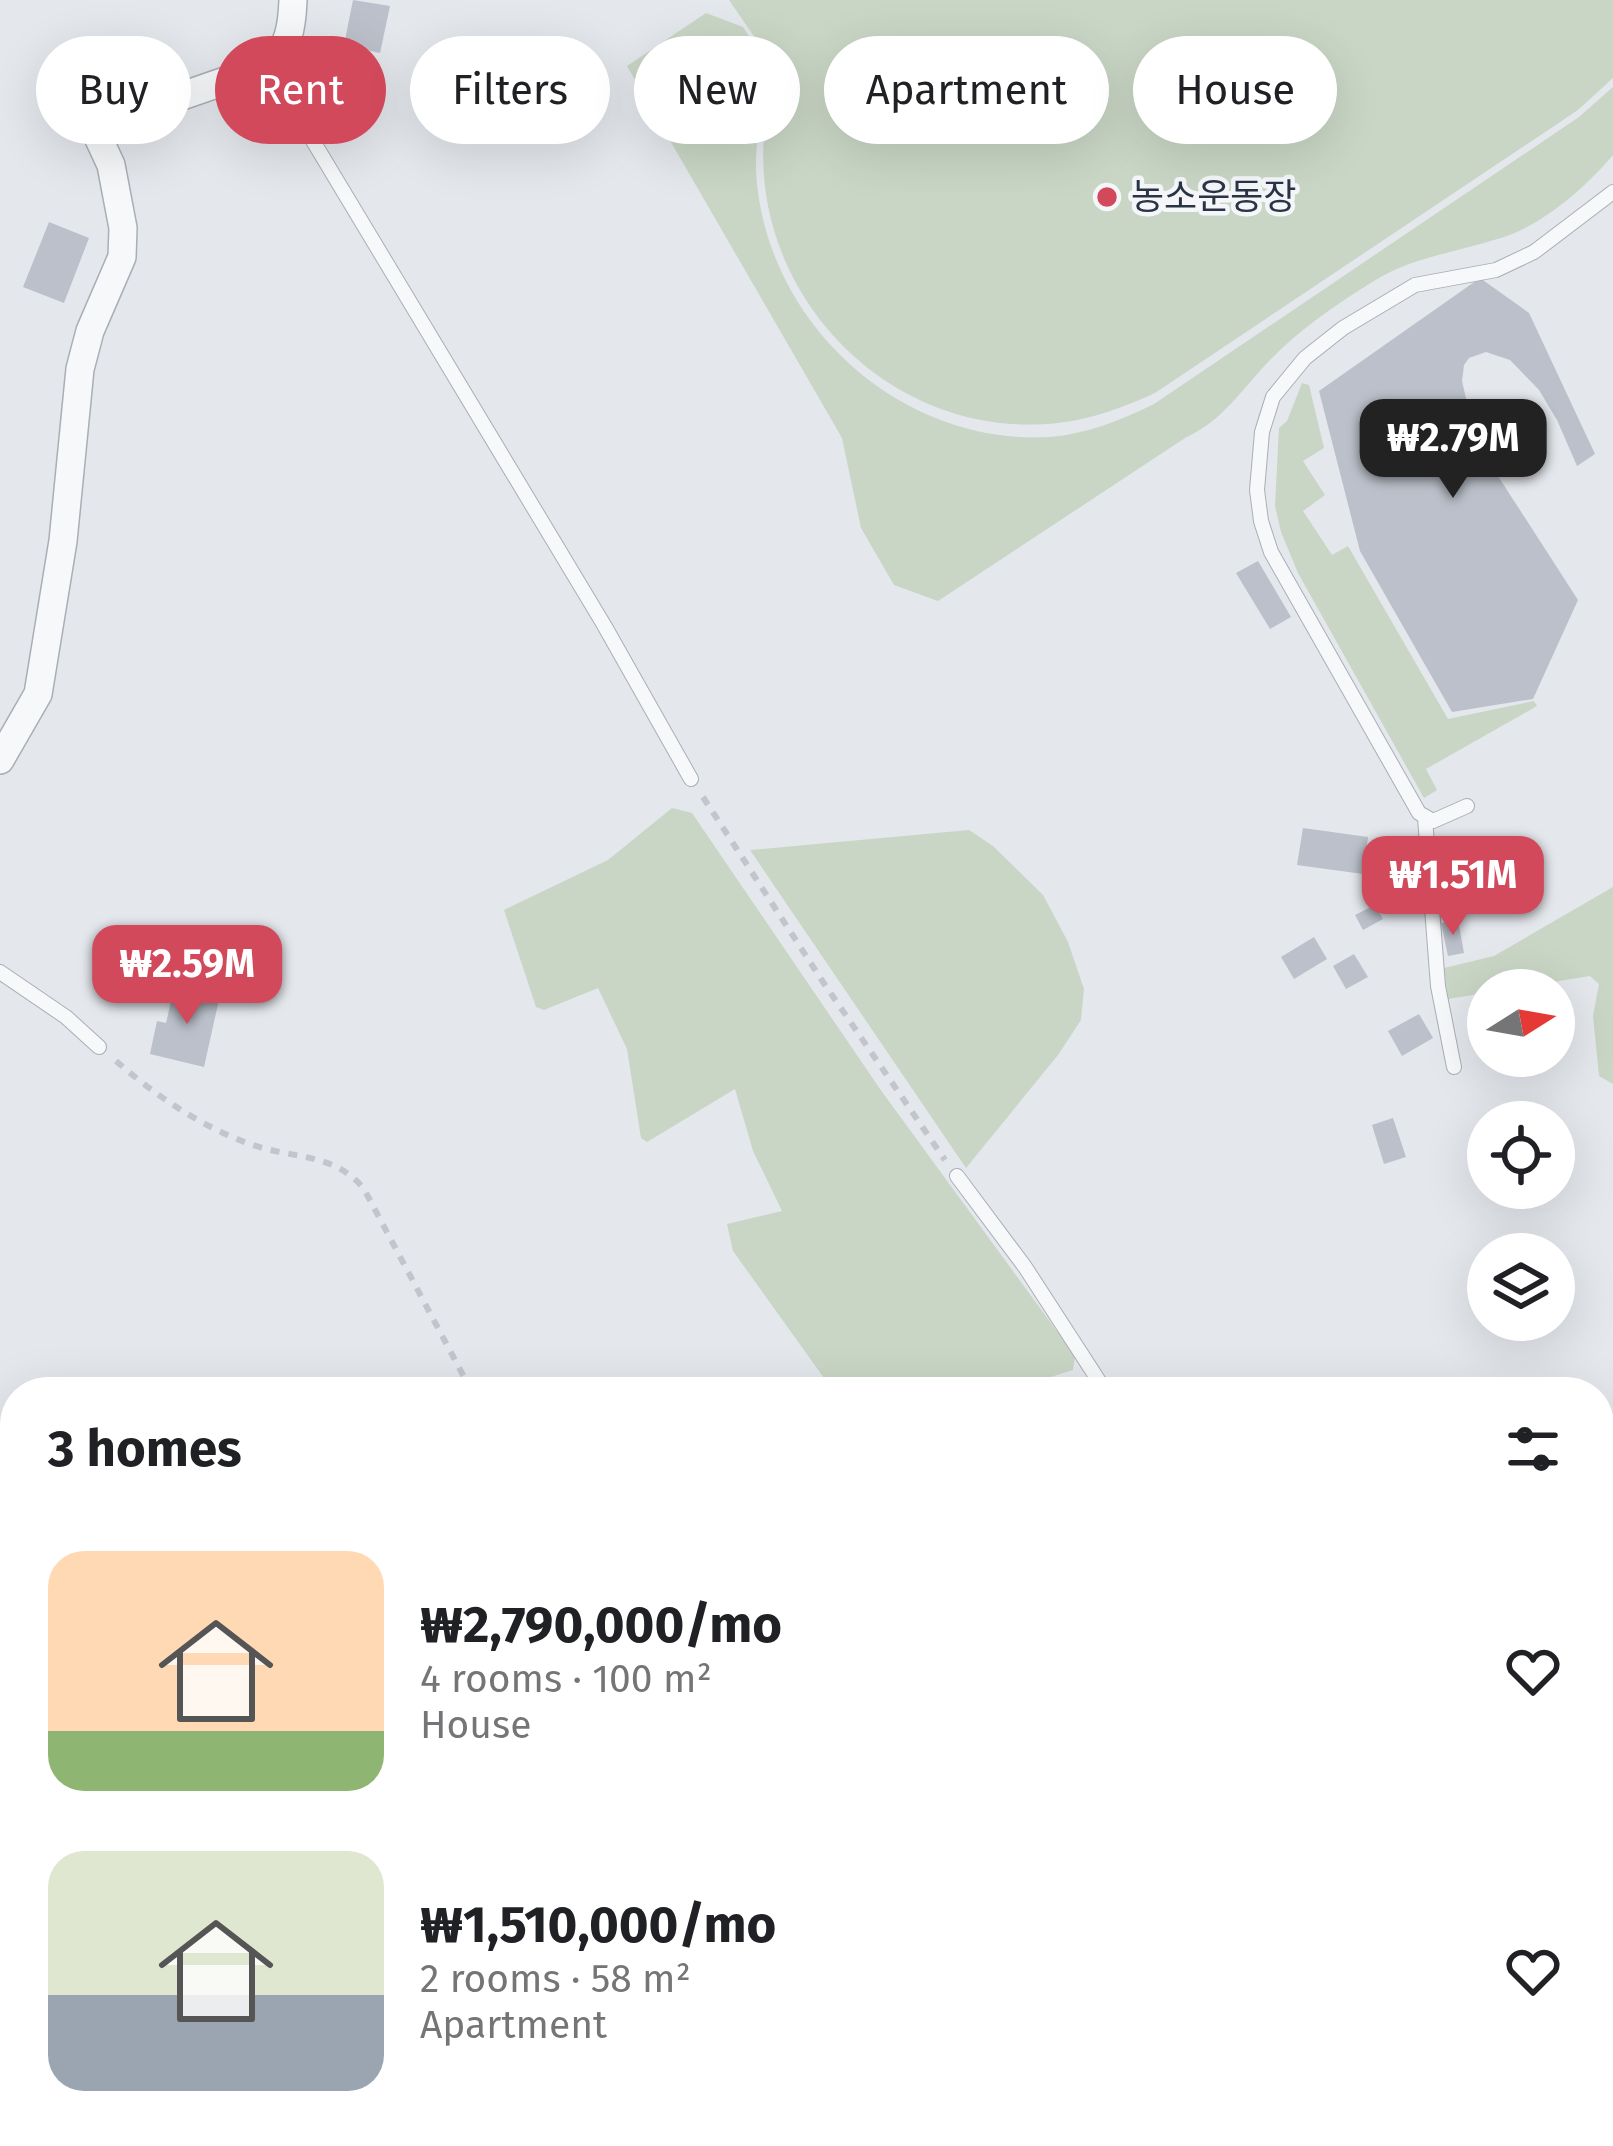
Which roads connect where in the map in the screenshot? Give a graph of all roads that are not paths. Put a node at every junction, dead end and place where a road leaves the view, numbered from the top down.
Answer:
1 (293, 0) edge
2 (288, 36) edge
3 (215, 84) edge
4 (315, 144) edge
5 (1613, 192) edge
6 (0, 760) edge
7 (691, 778) road end
8 (1467, 806) dead end
9 (1425, 818) junction
10 (0, 972) edge
11 (99, 1047) road end
12 (1454, 1067) dead end
13 (957, 1176) road end
14 (1096, 1377) edge

1 - 2 street
3 - 6 street
4 - 7 lane
5 - 9 lane
8 - 9 lane
9 - 12 lane
10 - 11 lane
13 - 14 lane

